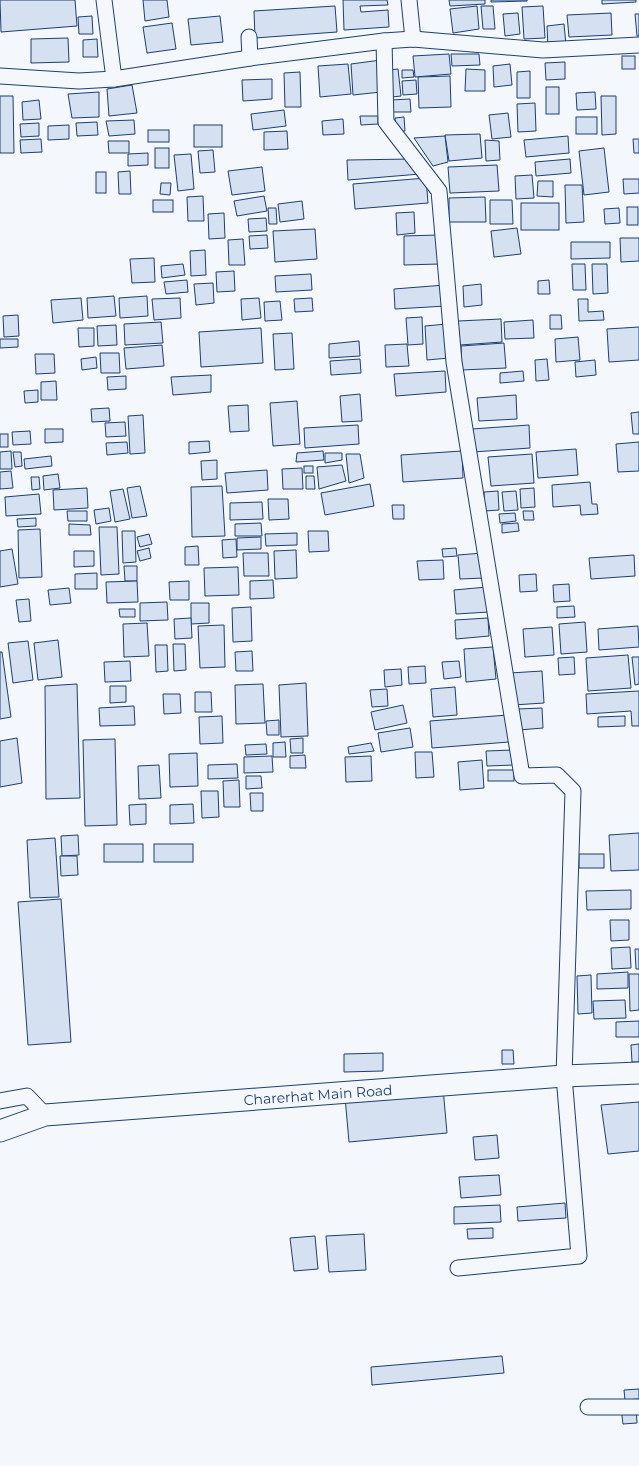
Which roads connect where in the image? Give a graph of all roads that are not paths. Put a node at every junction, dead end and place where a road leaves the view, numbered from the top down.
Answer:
1 (104, 0) edge
2 (409, 0) edge
3 (249, 37) dead end
4 (413, 39) junction
5 (384, 40) junction
6 (639, 45) edge
7 (250, 58) junction
8 (0, 76) edge
9 (114, 79) junction
10 (639, 1073) edge
11 (564, 1076) junction
12 (0, 1101) edge
13 (45, 1115) junction
14 (0, 1131) edge
15 (458, 1268) dead end
16 (639, 1406) edge
17 (588, 1407) dead end

1 - 9 street
2 - 4 street
3 - 7 street
4 - 5 street
4 - 6 street
5 - 7 street
5 - 11 street
7 - 9 street
8 - 9 street
10 - 11 street, Charerhat Main Road
11 - 13 street, Charerhat Main Road
11 - 15 street
12 - 13 street
13 - 14 street, Charerhat Main Road
16 - 17 street

